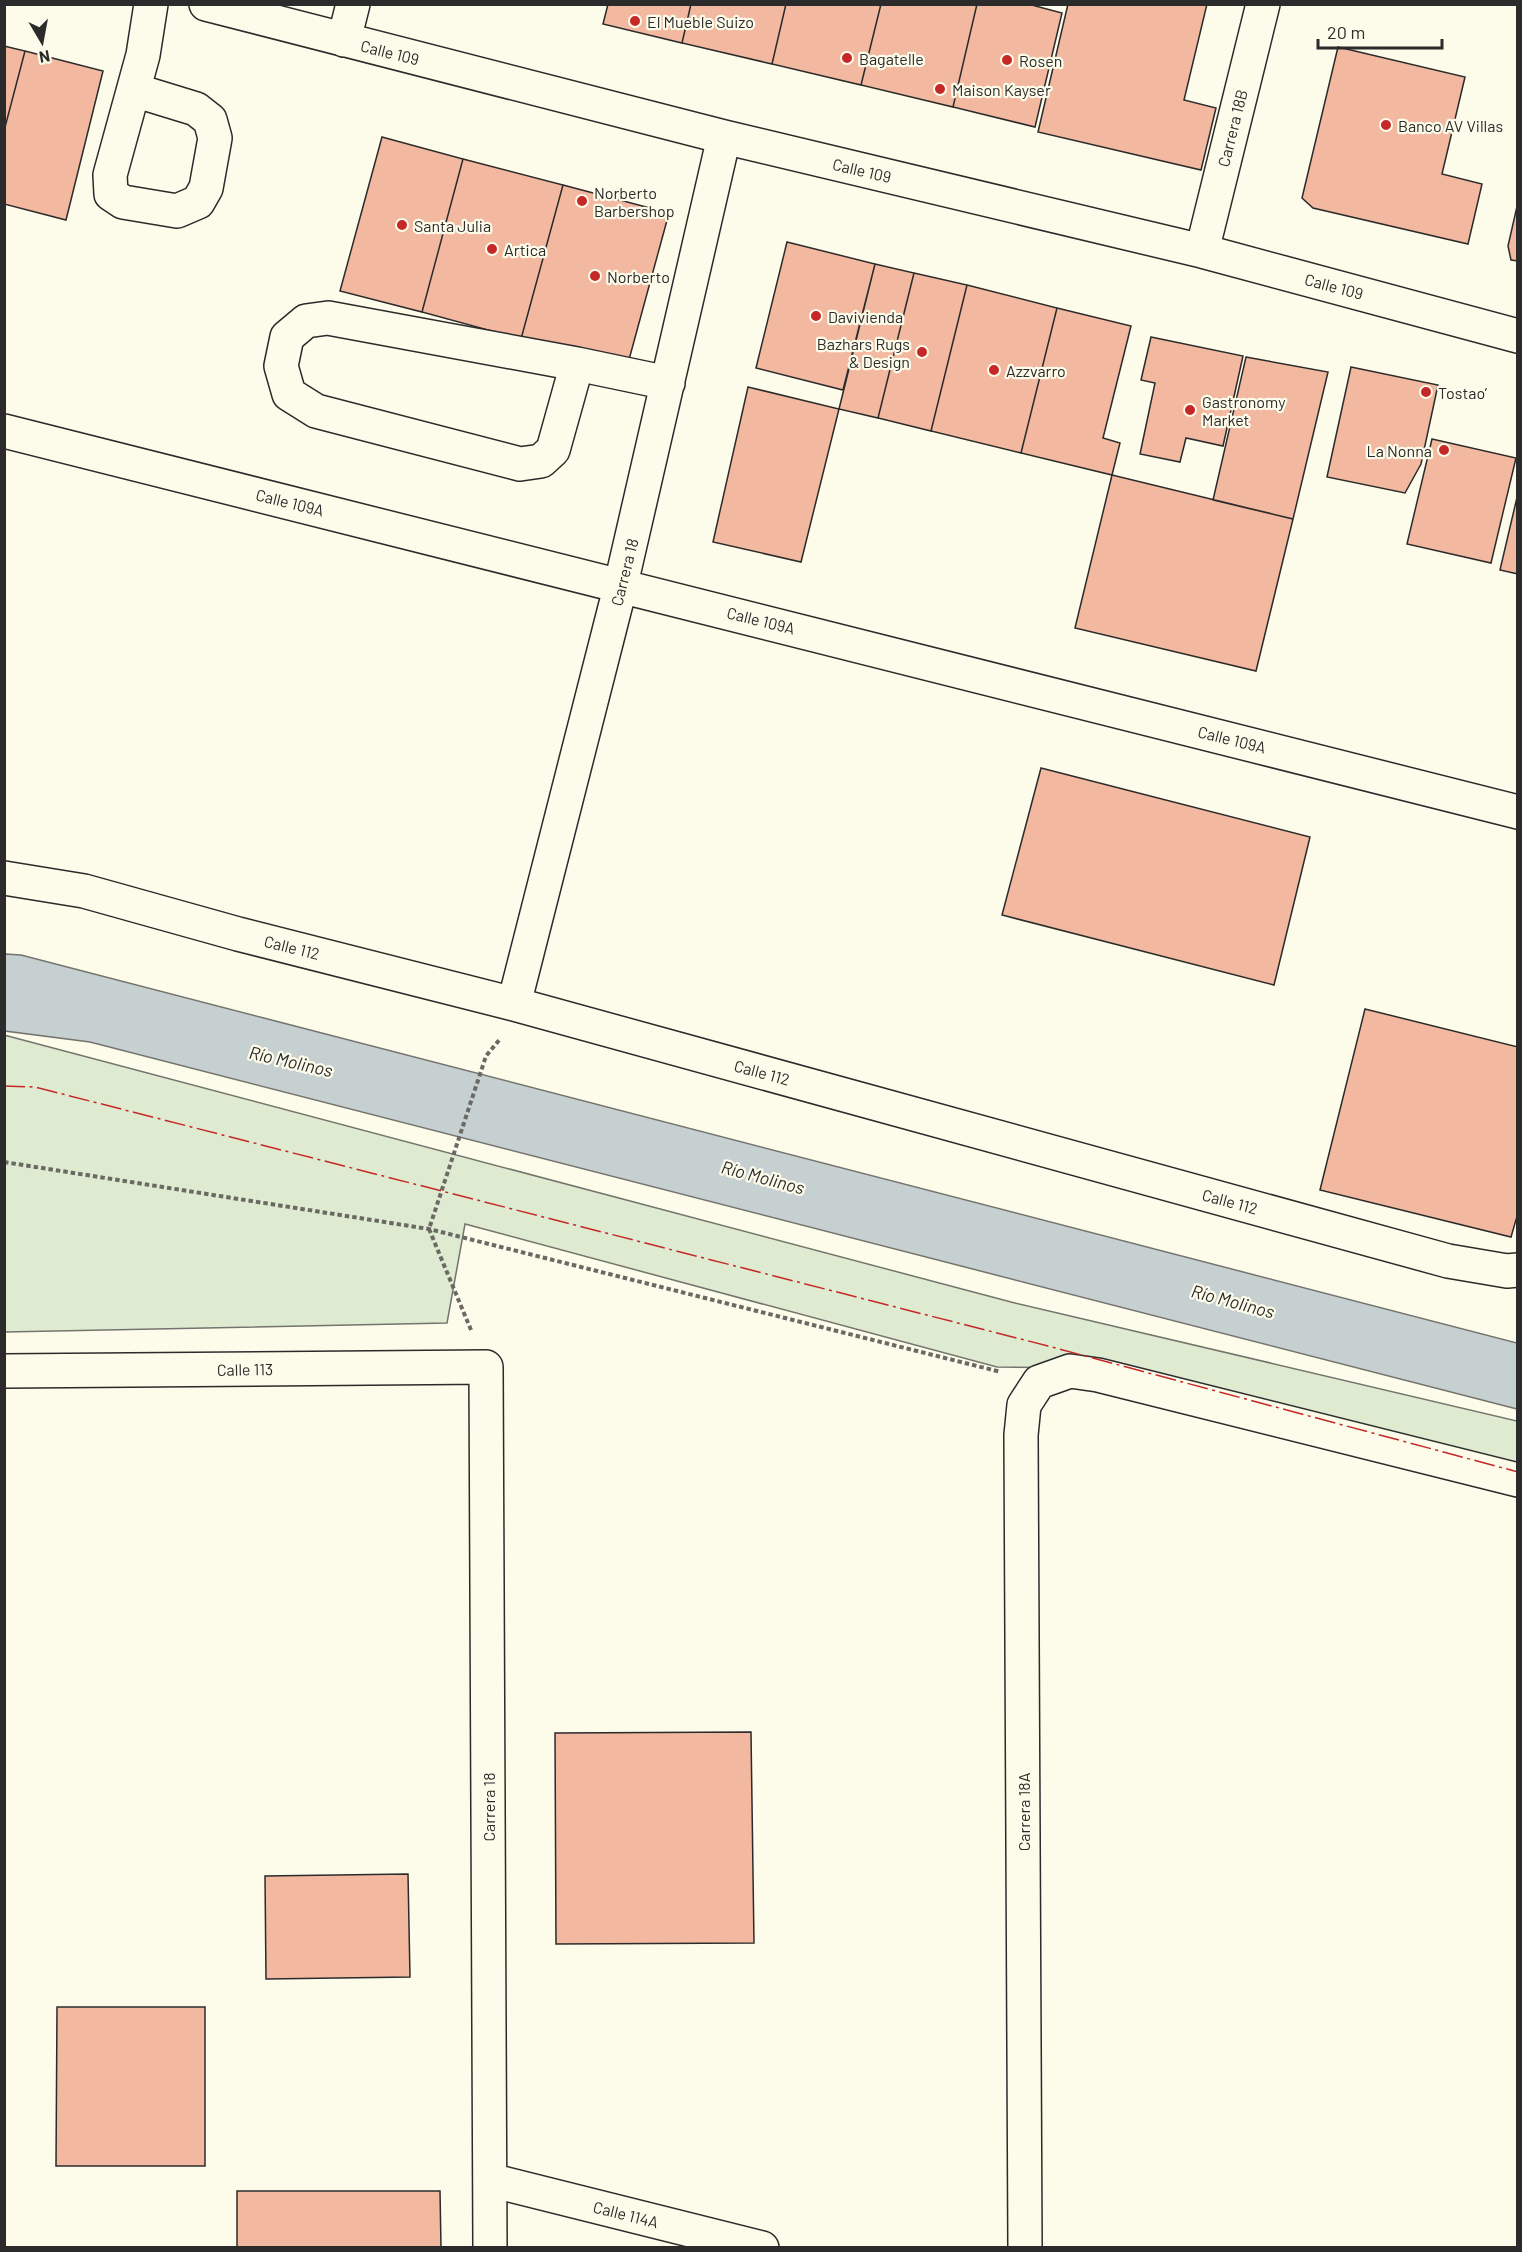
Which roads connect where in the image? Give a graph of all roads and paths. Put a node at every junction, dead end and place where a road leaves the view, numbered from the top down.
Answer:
1 (151, 4) edge
2 (206, 4) edge
3 (353, 4) edge
4 (1263, 4) edge
5 (344, 40) junction
6 (134, 90) dead end
7 (724, 137) junction
8 (1202, 251) junction
9 (1518, 336) edge
10 (578, 364) junction
11 (668, 383) junction
12 (4, 430) edge
13 (621, 584) junction
14 (1518, 812) edge
15 (4, 878) edge
16 (514, 1004) junction
17 (486, 1056) dead end
18 (4, 1162) edge
19 (429, 1230) junction
20 (1518, 1270) edge
21 (486, 1367) junction
22 (4, 1371) edge
23 (1039, 1382) junction
24 (1518, 1480) edge
25 (490, 2180) junction
26 (490, 2247) edge
27 (762, 2247) edge
28 (1025, 2247) edge

1 - 6 street
2 - 5 street, Calle 109
3 - 5 street
4 - 8 street, Carrera 18B
5 - 7 street, Calle 109
7 - 8 street, Calle 109
7 - 11 street, Carrera 18
8 - 9 street, Calle 109
10 - 10 street
10 - 11 street
11 - 13 street, Carrera 18
12 - 13 street, Calle 109A
13 - 14 street, Calle 109A
13 - 16 street, Carrera 18
15 - 16 street, Calle 112
16 - 20 street, Calle 112
17 - 19 path
18 - 19 path
19 - 21 path
19 - 23 path
21 - 22 street, Calle 113
21 - 25 street, Carrera 18
23 - 24 street
23 - 28 street, Carrera 18A
25 - 26 street, Carrera 18
25 - 27 street, Calle 114A

